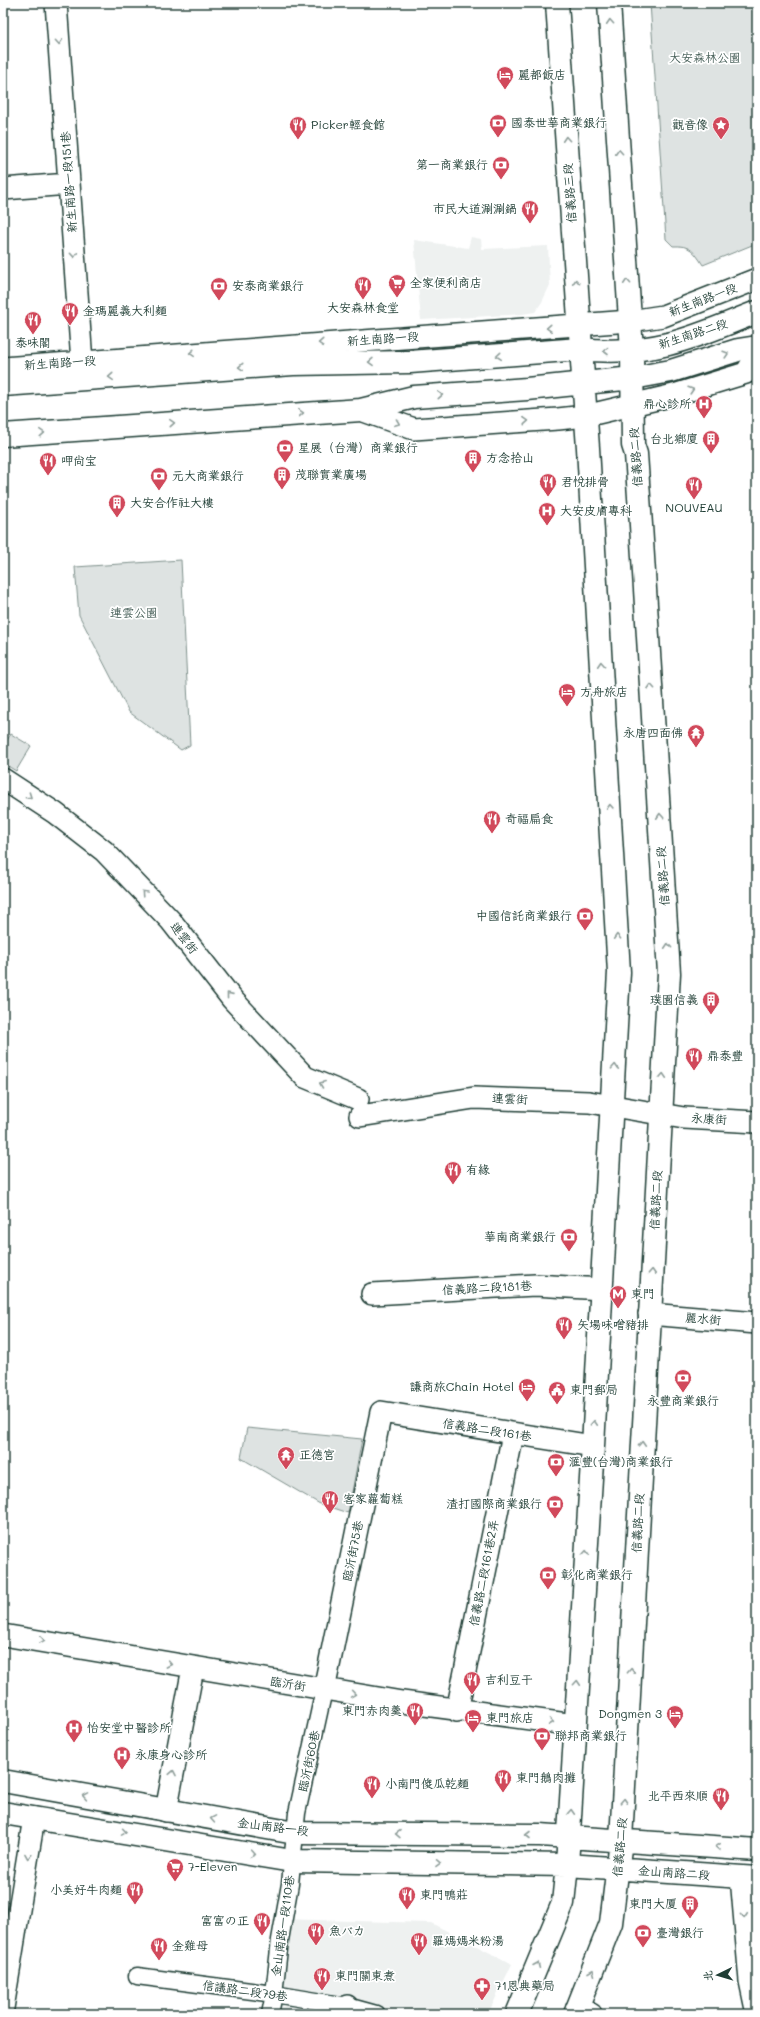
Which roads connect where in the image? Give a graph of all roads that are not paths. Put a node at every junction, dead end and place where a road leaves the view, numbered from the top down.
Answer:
1 (56, 3) edge
2 (557, 3) edge
3 (609, 3) edge
4 (69, 184) junction
5 (3, 189) edge
6 (757, 279) edge
7 (757, 312) edge
8 (630, 321) junction
9 (579, 325) junction
10 (757, 347) edge
11 (580, 349) junction
12 (632, 350) junction
13 (757, 355) edge
14 (82, 362) junction
15 (3, 368) edge
16 (633, 378) junction
17 (583, 384) junction
18 (3, 385) edge
19 (634, 405) junction
20 (361, 410) junction
21 (585, 416) junction
22 (3, 436) edge
23 (3, 779) edge
24 (612, 1106) junction
25 (661, 1115) junction
26 (757, 1122) edge
27 (602, 1289) junction
28 (372, 1294) dead end
29 (649, 1314) junction
30 (757, 1323) edge
31 (381, 1412) joint
32 (513, 1434) junction
33 (593, 1446) junction
34 (3, 1634) edge
35 (193, 1668) junction
36 (324, 1690) junction
37 (457, 1711) junction
38 (575, 1725) junction
39 (3, 1781) edge
40 (166, 1811) junction
41 (3, 1812) edge
42 (34, 1818) junction
43 (295, 1833) junction
44 (569, 1837) junction
45 (621, 1840) junction
46 (757, 1850) edge
47 (292, 1861) junction
48 (567, 1865) junction
49 (618, 1869) junction
50 (749, 1878) edge
51 (137, 1976) dead end
52 (274, 1994) junction
53 (3, 2008) edge
54 (346, 2010) edge
55 (581, 2012) edge
56 (270, 2014) edge
57 (376, 2014) edge
58 (517, 2014) edge
59 (757, 2014) edge

1 -> 4 street, 新生南路一段151巷
9 -> 2 main road, 信義路三段
8 -> 3 main road
4 - 5 street
4 -> 14 street, 新生南路一段151巷
6 - 8 street, 新生南路一段
7 - 12 main road, 新生南路二段
8 - 9 street, 新生南路一段
8 - 12 main road
9 - 11 main road, 信義路三段
9 -> 14 street, 新生南路一段
16 -> 10 main road
12 -> 11 main road, 新生南路二段
11 - 17 main road, 信義路三段
11 -> 18 main road, 新生南路一段
12 - 16 main road
19 -> 13 street
14 - 15 street, 新生南路一段
16 - 17 main road
16 - 19 main road, 信義路二段
20 -> 17 main road
17 - 21 main road
19 - 21 street
25 -> 19 main road, 信義路二段
20 -> 21 street
22 -> 20 main road
24 -> 21 main road
23 - 24 street, 連雲街
24 - 25 street, 連雲街
24 - 27 main road
25 - 26 street, 永康街
29 -> 25 main road, 信義路二段
27 - 28 street, 信義路二段181巷
33 -> 27 main road
29 - 30 street, 麗水街
45 -> 29 main road, 信義路二段
31 - 32 street, 信義路二段161巷
31 - 36 street, 臨沂街75巷
32 - 33 street, 信義路二段161巷
32 - 37 street, 信義路二段161巷2弄
38 -> 33 main road
34 -> 35 street, 臨沂街
35 - 36 street, 臨沂街
40 -> 35 street
36 -> 37 street, 臨沂街
36 - 43 street, 臨沂街60巷
37 -> 38 street, 臨沂街
44 -> 38 main road
40 -> 39 main road, 金山南路一段
43 -> 40 main road, 金山南路一段
41 - 42 main road
42 -> 47 main road
42 -> 53 street
44 -> 43 main road, 金山南路一段
43 - 47 street, 臨沂街60巷
44 - 45 main road, 金山南路一段
44 - 48 main road
46 -> 45 main road
45 - 49 main road, 信義路二段
47 -> 48 main road
47 - 52 street, 金山南路一段110巷
48 - 49 main road, 金山南路二段
58 -> 48 main road
49 - 50 main road, 金山南路二段
55 -> 49 main road, 信義路二段
50 -> 59 street
51 - 52 street, 信議路二段79巷
52 - 54 street, 信議路二段79巷
52 - 56 street, 金山南路一段110巷
54 - 57 street, 信議路二段79巷

